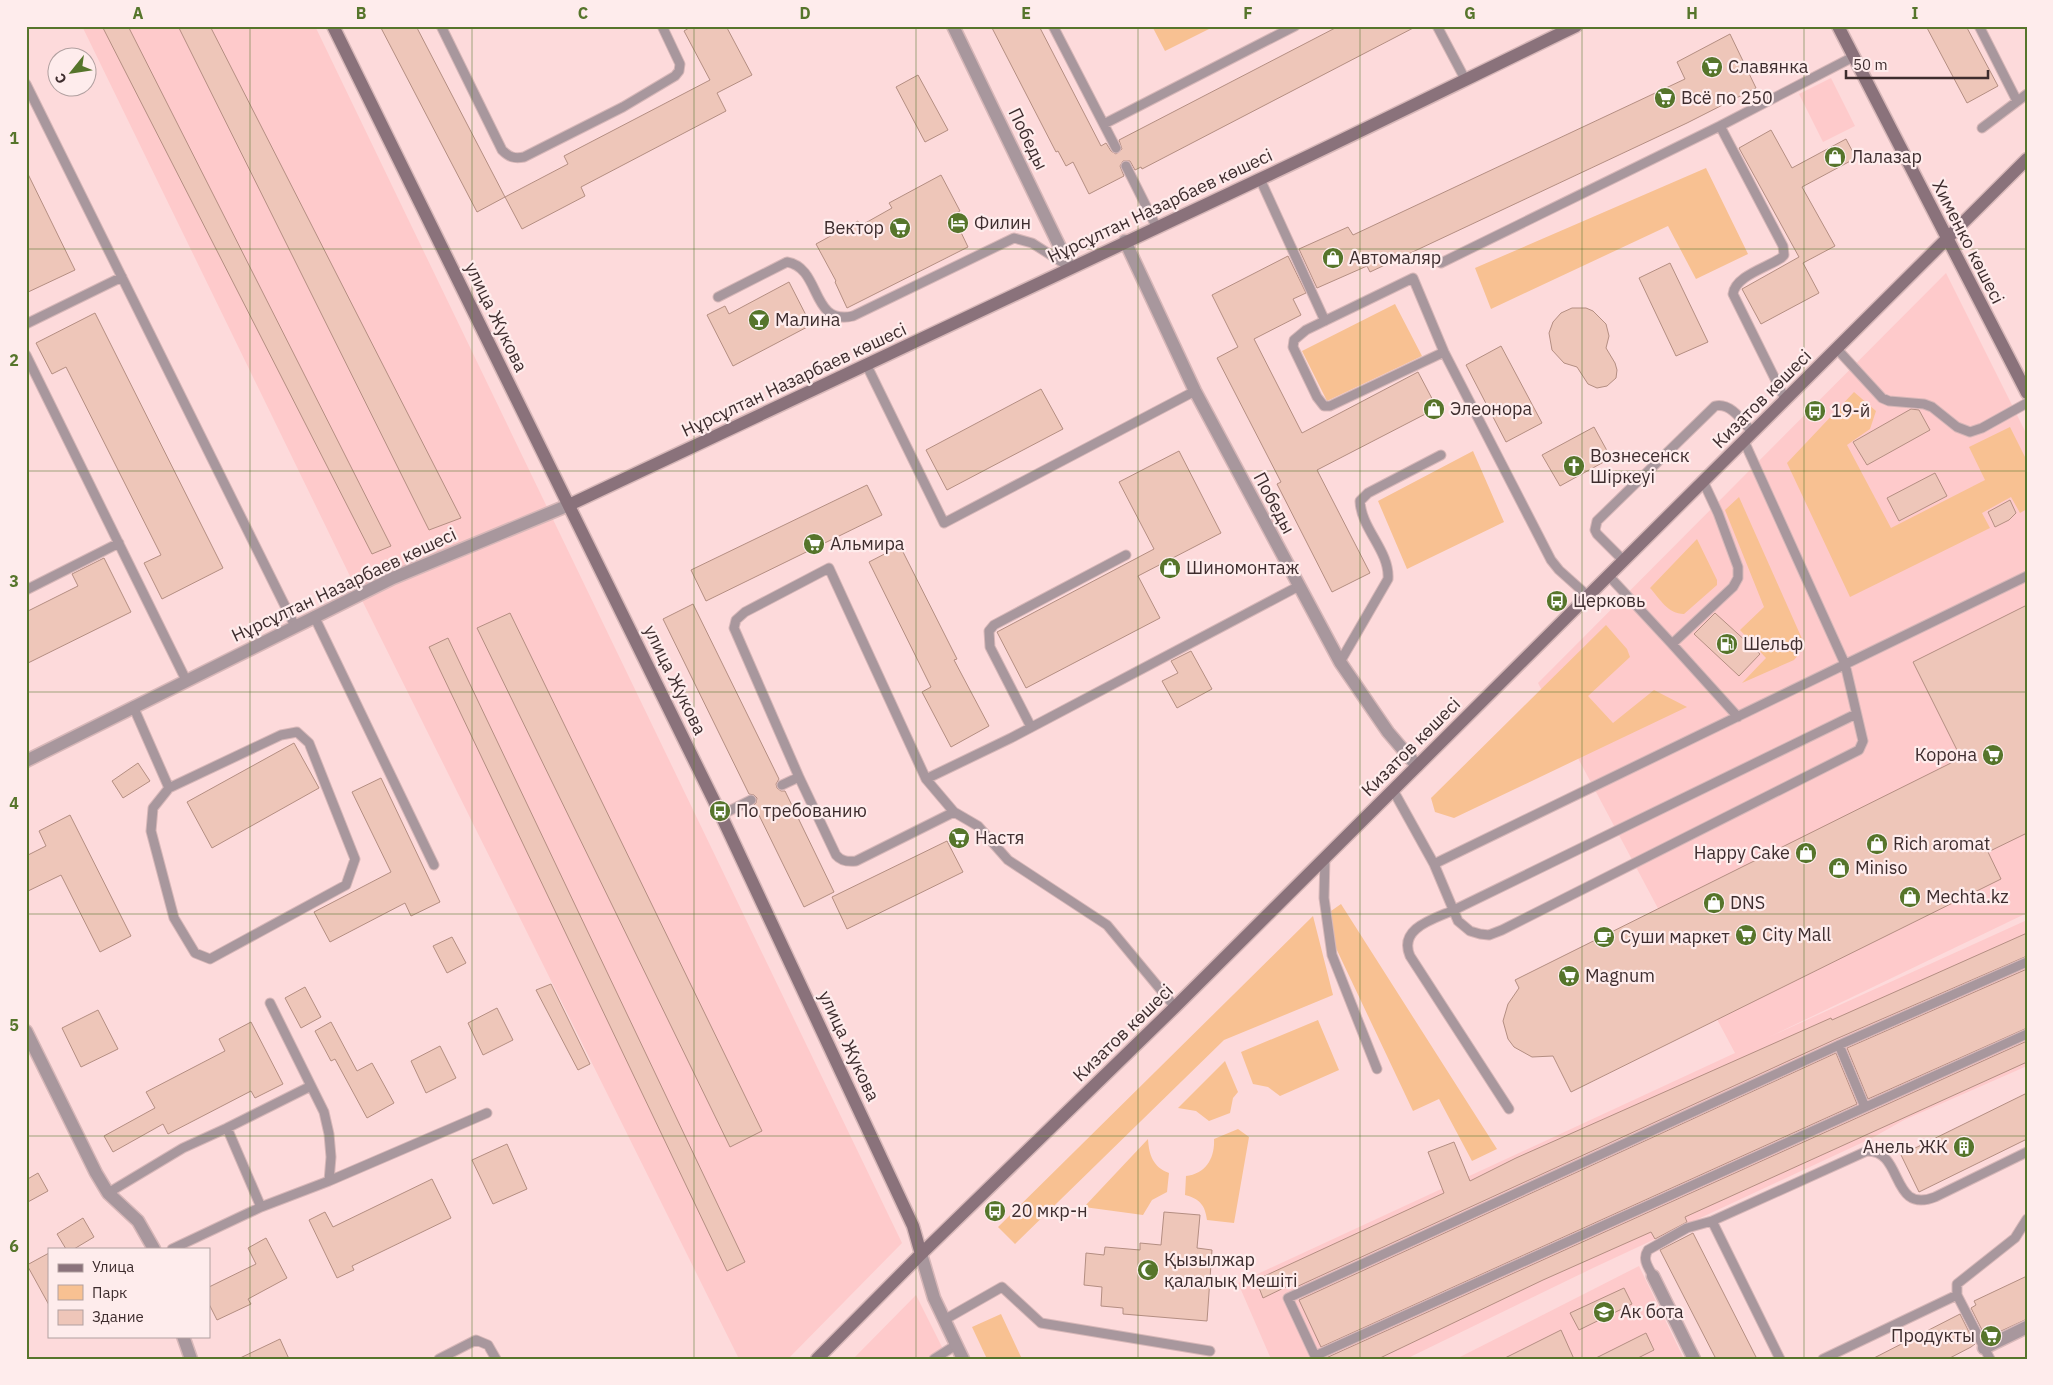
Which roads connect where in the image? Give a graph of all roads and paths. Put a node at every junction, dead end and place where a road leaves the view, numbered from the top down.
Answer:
1 (333, 26) edge
2 (441, 26) edge
3 (662, 26) edge
4 (954, 26) edge
5 (1053, 26) edge
6 (1296, 26) edge
7 (1438, 26) edge
8 (1576, 26) edge
9 (1838, 26) edge
10 (1979, 26) edge
11 (1853, 57) junction
12 (1465, 79) junction
13 (26, 84) edge
14 (2027, 94) edge
15 (2017, 101) junction
16 (1104, 124) junction
17 (1720, 126) junction
18 (1982, 128) dead end
19 (1116, 148) dead end
20 (2027, 159) edge
21 (1126, 166) dead end
22 (1260, 179) junction
23 (1156, 226) junction
24 (1947, 239) junction
25 (1125, 241) junction
26 (1441, 263) dead end
27 (1070, 268) junction
28 (122, 277) junction
29 (718, 297) dead end
30 (1325, 321) junction
31 (26, 324) edge
32 (1837, 349) junction
33 (1444, 352) junction
34 (26, 355) edge
35 (866, 366) junction
36 (1195, 391) junction
37 (2027, 393) edge
38 (1785, 399) junction
39 (2027, 403) edge
40 (1748, 436) junction
41 (1441, 455) dead end
42 (1703, 481) junction
43 (569, 505) junction
44 (119, 543) junction
45 (1126, 556) dead end
46 (1623, 560) junction
47 (1608, 576) junction
48 (2027, 576) edge
49 (1299, 586) junction
50 (26, 590) edge
51 (1588, 596) junction
52 (314, 616) junction
53 (295, 626) junction
54 (1672, 644) junction
55 (1340, 662) junction
56 (1846, 664) junction
57 (186, 680) junction
58 (133, 706) junction
59 (1856, 714) junction
60 (1738, 717) junction
61 (1031, 727) junction
62 (26, 761) edge
63 (1417, 766) junction
64 (799, 777) junction
65 (926, 779) junction
66 (782, 785) dead end
67 (169, 788) junction
68 (1392, 790) junction
69 (752, 800) dead end
70 (954, 812) junction
71 (722, 815) junction
72 (1325, 857) junction
73 (1434, 864) junction
74 (434, 865) dead end
75 (1454, 910) junction
76 (2027, 962) edge
77 (270, 1003) dead end
78 (1176, 1007) junction
79 (26, 1031) edge
80 (2027, 1034) edge
81 (1839, 1045) junction
82 (1377, 1069) dead end
83 (311, 1086) junction
84 (1509, 1108) dead end
85 (1865, 1108) junction
86 (488, 1113) dead end
87 (227, 1128) junction
88 (2027, 1152) edge
89 (329, 1181) junction
90 (108, 1193) junction
91 (261, 1207) junction
92 (2027, 1219) edge
93 (1712, 1221) junction
94 (153, 1248) edge
95 (174, 1248) edge
96 (921, 1254) junction
97 (1653, 1276) joint
98 (1957, 1295) junction
99 (944, 1320) junction
100 (2027, 1327) edge
101 (184, 1338) edge
102 (956, 1345) junction
103 (1210, 1351) dead end
104 (1987, 1353) edge
105 (191, 1359) edge
106 (439, 1359) edge
107 (496, 1359) edge
108 (817, 1359) edge
109 (934, 1359) edge
110 (963, 1359) edge
111 (1694, 1359) edge
112 (1780, 1359) edge
113 (1823, 1359) edge

1 - 43 main road, улица Жукова
2 - 3 lane
4 - 27 street, Победы
5 - 16 lane
6 - 16 lane
7 - 12 lane
8 - 12 main road, Нұрсұлтан Назарбаев көшесі
9 - 11 main road, Хименко көшесі
10 - 15 lane
11 - 17 lane
11 - 24 main road, Хименко көшесі
12 - 22 main road, Нұрсұлтан Назарбаев көшесі
13 - 28 lane
14 - 15 lane
15 - 18 lane
16 - 19 lane
17 - 26 lane
17 - 38 lane
20 - 24 main road, Кизатов көшесі
21 - 23 lane
22 - 23 main road, Нұрсұлтан Назарбаев көшесі
22 - 30 lane
23 - 25 main road, Нұрсұлтан Назарбаев көшесі
24 - 32 main road, Кизатов көшесі
24 - 37 main road, Хименко көшесі
25 - 27 main road, Нұрсұлтан Назарбаев көшесі
25 - 36 street, Победы
27 - 29 lane
27 - 35 main road, Нұрсұлтан Назарбаев көшесі
28 - 31 lane
28 - 53 lane
30 - 33 lane
30 - 33 lane
32 - 38 main road, Кизатов көшесі
32 - 39 lane
33 - 51 lane
34 - 44 lane
35 - 36 lane
35 - 43 main road, Нұрсұлтан Назарбаев көшесі
36 - 49 street, Победы
38 - 40 main road, Кизатов көшесі
40 - 42 main road, Кизатов көшесі
40 - 46 lane
40 - 56 lane
41 - 55 lane
42 - 46 main road, Кизатов көшесі
42 - 54 lane
43 - 52 street, Нұрсұлтан Назарбаев көшесі
43 - 71 main road, улица Жукова
44 - 50 lane
44 - 57 lane
45 - 61 lane
46 - 47 main road, Кизатов көшесі
47 - 51 main road, Кизатов көшесі
47 - 54 lane
48 - 56 lane
49 - 55 street, Победы
49 - 61 lane
51 - 63 main road, Кизатов көшесі
52 - 53 street, Нұрсұлтан Назарбаев көшесі
52 - 74 lane
53 - 57 street, Нұрсұлтан Назарбаев көшесі
54 - 60 lane
55 - 63 street, Победы
56 - 59 lane
56 - 60 lane
57 - 58 street, Нұрсұлтан Назарбаев көшесі
58 - 62 street, Нұрсұлтан Назарбаев көшесі
58 - 67 lane
59 - 75 lane
59 - 75 lane
60 - 73 lane
61 - 65 lane
63 - 68 main road, Кизатов көшесі
64 - 65 lane
64 - 66 lane
64 - 70 lane
65 - 70 lane
67 - 67 lane
68 - 72 main road, Кизатов көшесі
68 - 73 lane
69 - 71 lane
70 - 78 lane
71 - 96 main road, улица Жукова
72 - 78 main road, Кизатов көшесі
72 - 82 lane
73 - 75 lane
75 - 84 lane
76 - 81 lane
77 - 83 lane
78 - 96 main road, Кизатов көшесі
79 - 90 street
80 - 85 lane
81 - 85 lane
81 - 85 lane
83 - 87 lane
83 - 89 lane
86 - 89 lane
87 - 90 lane
87 - 91 lane
88 - 93 lane
89 - 91 lane
90 - 94 street
91 - 95 lane
92 - 98 lane
93 - 97 lane
93 - 112 lane
96 - 99 street, улица Жукова
96 - 108 main road, Кизатов көшесі
97 - 111 street
98 - 104 lane
98 - 113 lane
99 - 102 street, улица Жукова
99 - 103 lane
100 - 104 street
101 - 105 street
102 - 109 lane
102 - 110 street, улица Жукова
106 - 107 lane

